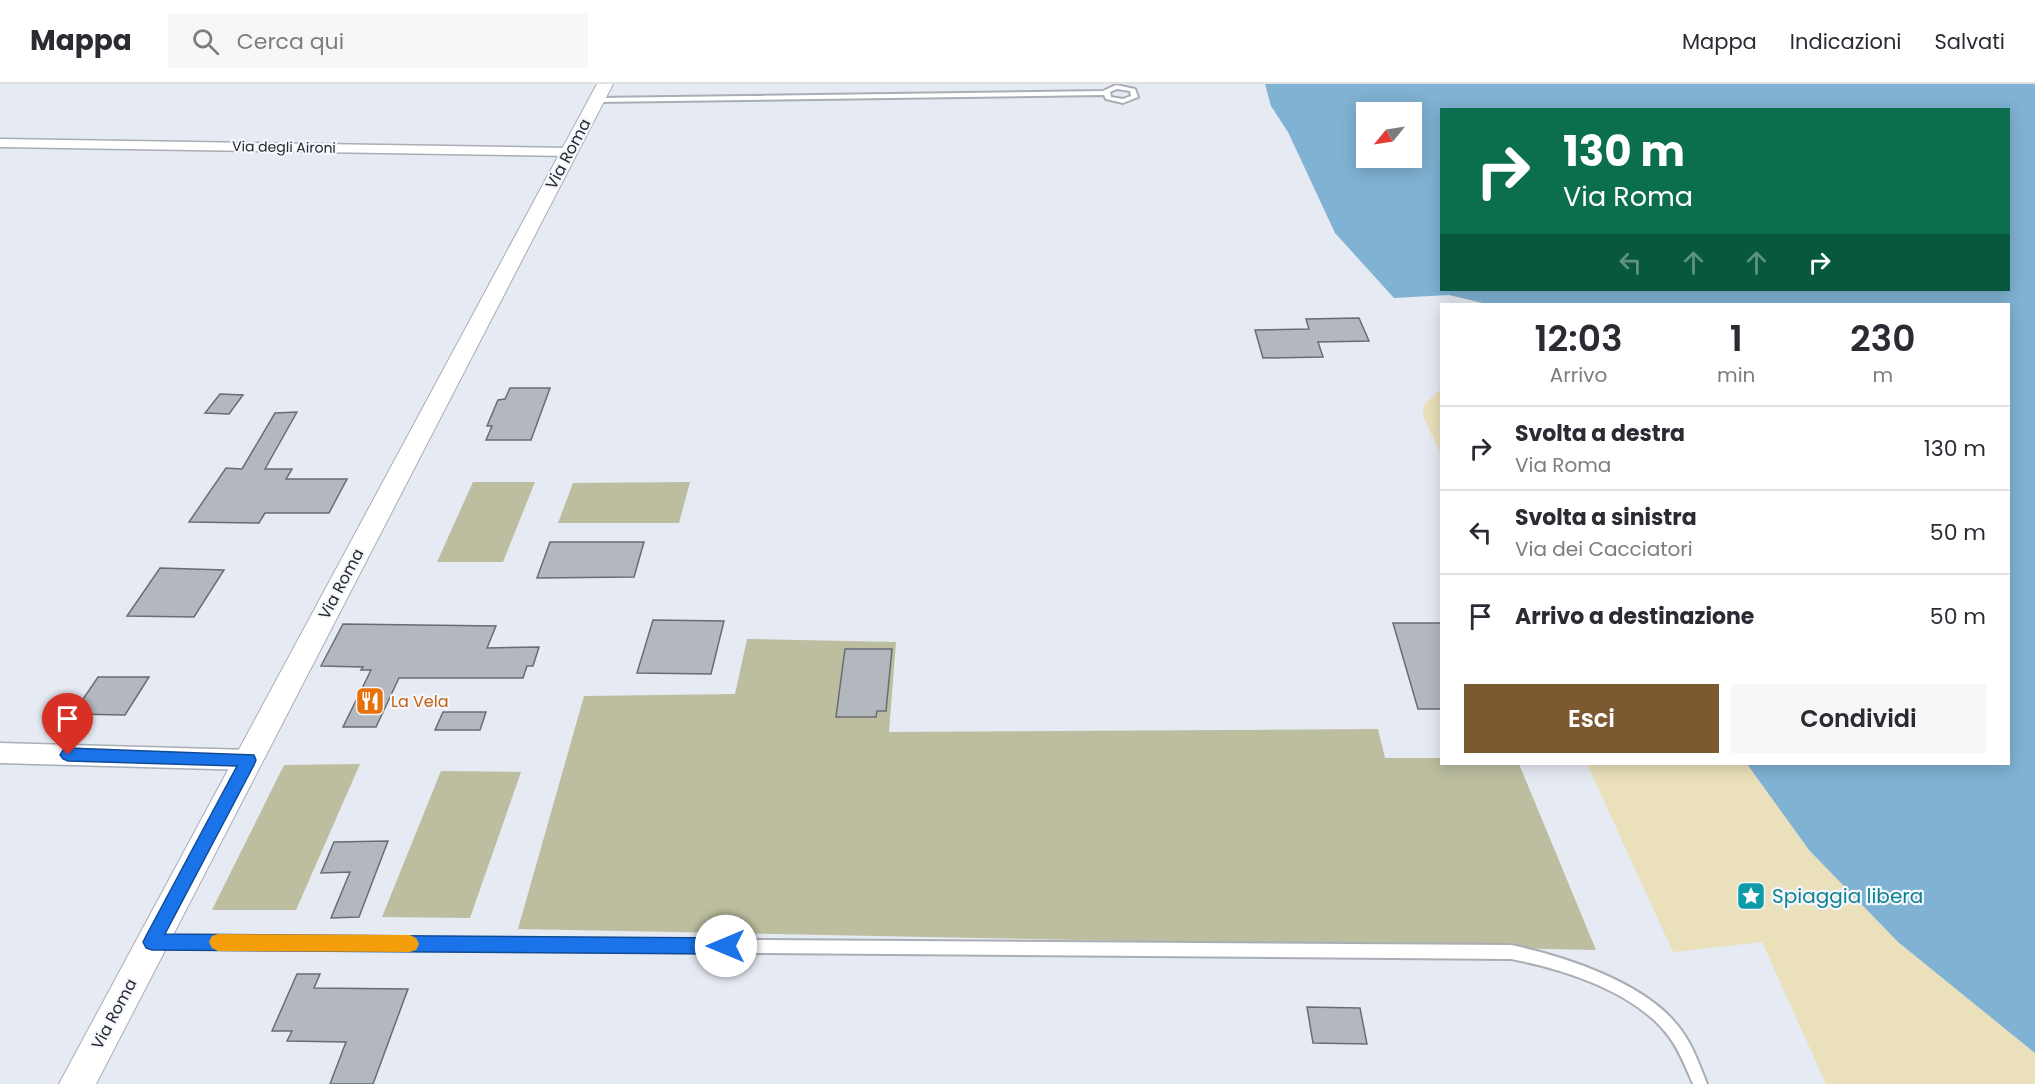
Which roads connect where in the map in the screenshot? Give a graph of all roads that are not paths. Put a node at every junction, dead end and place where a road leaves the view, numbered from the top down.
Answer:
1 (600, 92) edge
2 (1105, 93) dead end
3 (0, 143) edge
4 (568, 152) junction
5 (0, 753) edge
6 (249, 760) junction
7 (152, 942) junction
8 (77, 1084) edge
9 (1700, 1084) edge

1 - 2 lane
1 - 4 street, Via Roma
3 - 4 street, Via degli Aironi
4 - 6 street, Via Roma
5 - 6 street
6 - 7 street, Via Roma
7 - 8 street, Via Roma
7 - 9 lane

